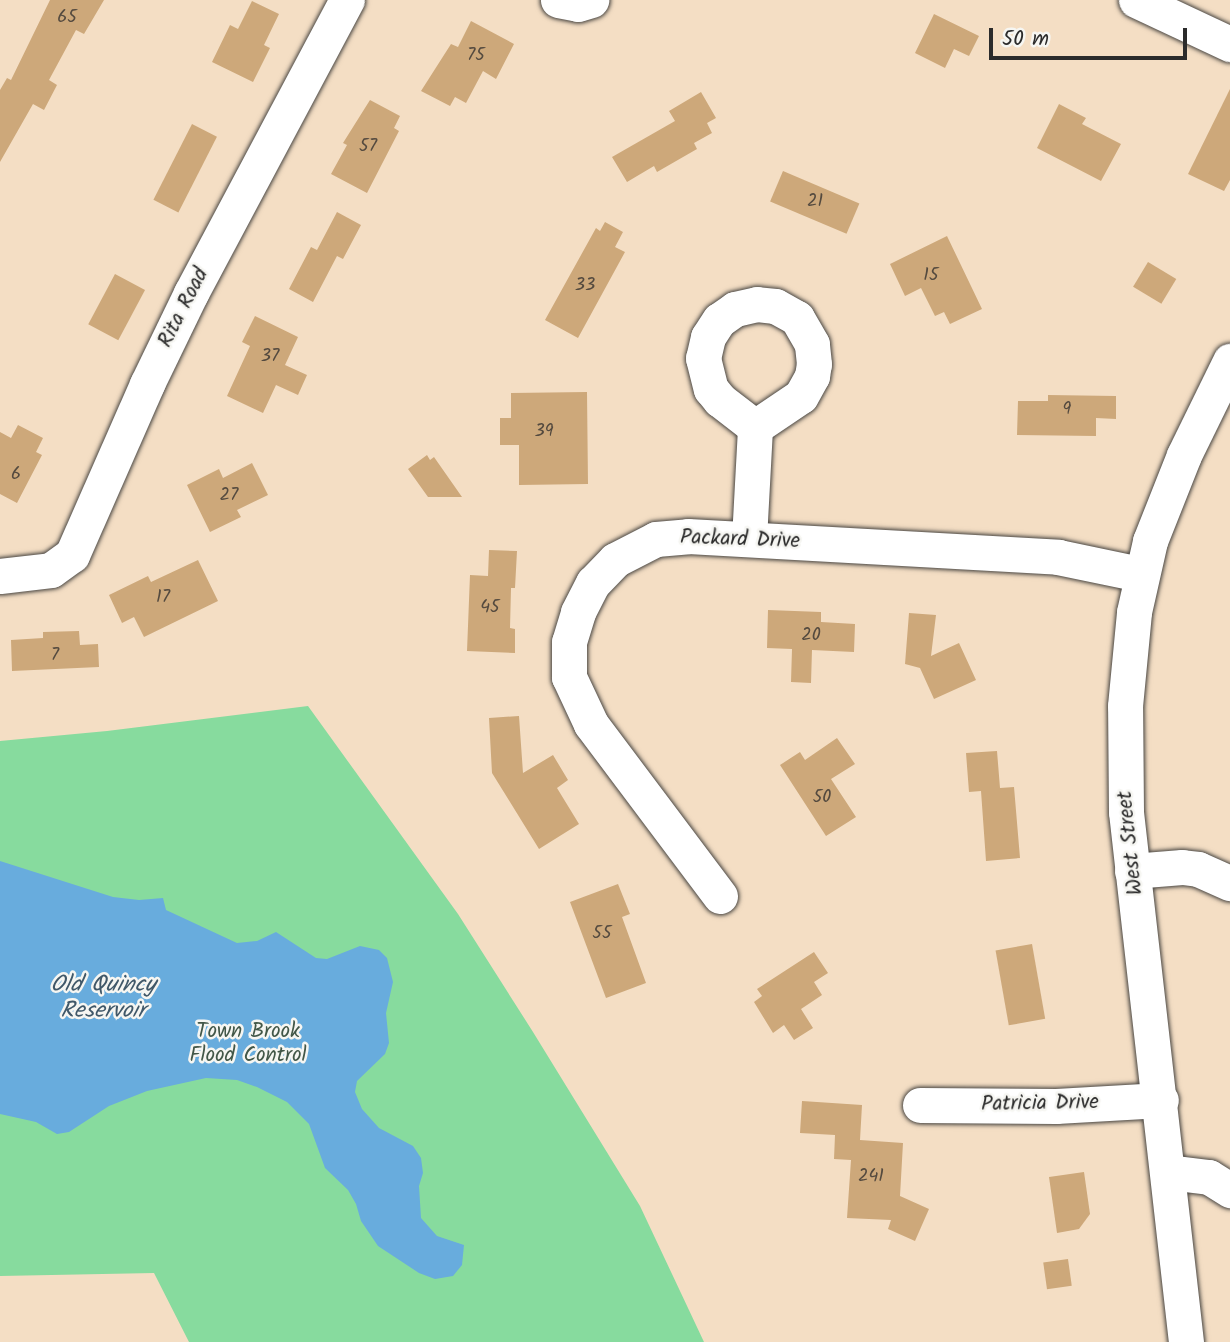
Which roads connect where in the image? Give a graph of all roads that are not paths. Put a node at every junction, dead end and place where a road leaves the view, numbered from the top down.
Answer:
1 (347, 0) edge
2 (558, 0) edge
3 (591, 0) edge
4 (1136, 0) edge
5 (1230, 44) edge
6 (1230, 361) edge
7 (755, 427) dead end
8 (748, 539) junction
9 (1140, 574) junction
10 (0, 576) edge
11 (1132, 871) junction
12 (1230, 883) edge
13 (720, 896) dead end
14 (1161, 1100) junction
15 (920, 1105) dead end
16 (1168, 1172) junction
17 (1230, 1191) edge
18 (1186, 1342) edge

1 - 10 street, Rita Road
2 - 3 street
4 - 5 street
6 - 9 street, West Street
7 - 8 street
8 - 9 street, Packard Drive
8 - 13 street, Packard Drive
9 - 11 street, West Street
11 - 12 street
11 - 14 street, West Street
14 - 15 street, Patricia Drive
14 - 16 street, West Street
16 - 17 street
16 - 18 street, West Street

